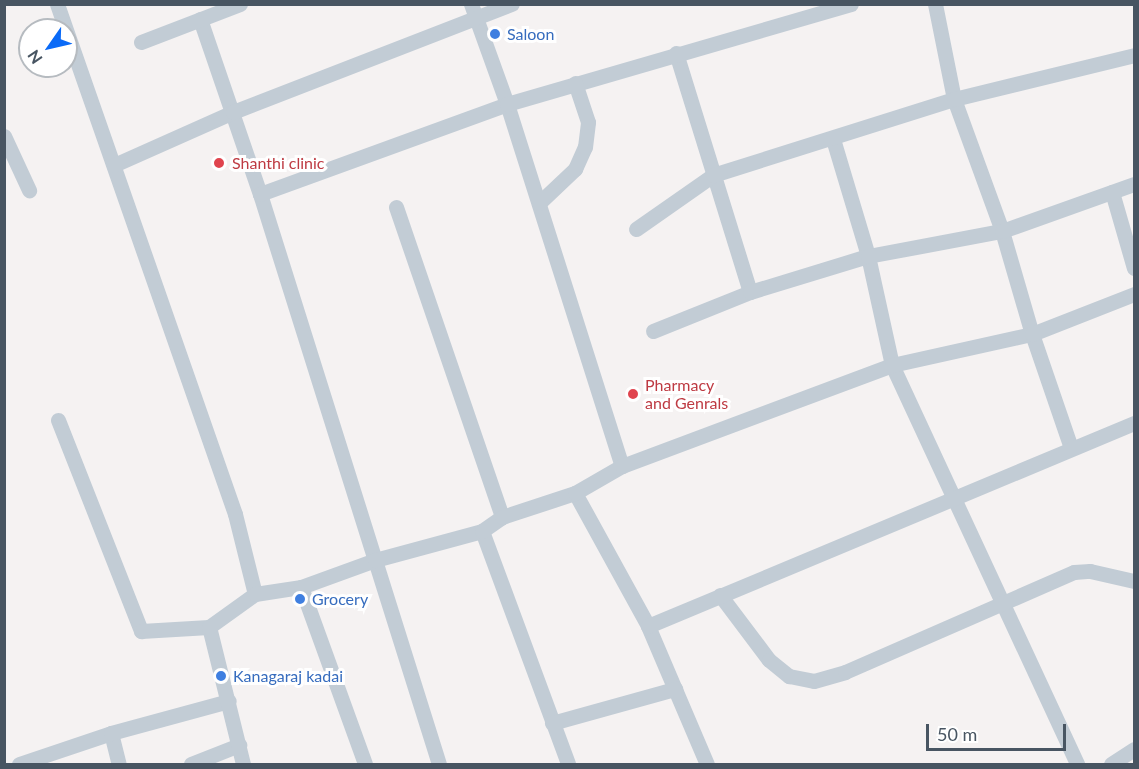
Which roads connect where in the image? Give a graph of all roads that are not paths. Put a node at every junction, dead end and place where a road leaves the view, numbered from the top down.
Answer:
1 (57, 4) edge
2 (240, 4) edge
3 (512, 4) edge
4 (851, 4) edge
5 (935, 4) edge
6 (473, 10) edge
7 (200, 19) junction
8 (141, 42) dead end
9 (676, 53) junction
10 (1134, 55) edge
11 (575, 83) junction
12 (954, 99) junction
13 (507, 104) junction
14 (233, 112) junction
15 (4, 136) edge
16 (833, 138) junction
17 (114, 165) junction
18 (713, 175) junction
19 (1134, 184) edge
20 (28, 190) dead end
21 (1112, 192) junction
22 (260, 194) junction
23 (538, 204) junction
24 (396, 207) dead end
25 (636, 229) dead end
26 (1002, 231) junction
27 (868, 256) junction
28 (1134, 268) edge
29 (750, 292) junction
30 (1134, 294) edge
31 (653, 330) dead end
32 (1032, 334) junction
33 (892, 365) junction
34 (58, 420) dead end
35 (1134, 423) edge
36 (1071, 448) junction
37 (622, 466) junction
38 (575, 493) junction
39 (951, 497) junction
40 (501, 518) junction
41 (482, 531) junction
42 (375, 560) junction
43 (1134, 581) edge
44 (301, 587) junction
45 (255, 594) junction
46 (720, 595) junction
47 (1000, 602) junction
48 (648, 626) junction
49 (209, 627) junction
50 (675, 689) junction
51 (229, 701) junction
52 (552, 723) junction
53 (111, 733) junction
54 (239, 745) junction
55 (1134, 749) edge
56 (19, 765) edge
57 (119, 765) edge
58 (191, 765) edge
59 (243, 765) edge
60 (365, 765) edge
61 (439, 765) edge
62 (567, 765) edge
63 (707, 765) edge
64 (1077, 765) edge
65 (1111, 765) edge

1 - 17 street
2 - 7 street
3 - 6 street
4 - 9 street
5 - 12 street
6 - 13 street
6 - 14 street
7 - 8 street
7 - 14 street
9 - 11 street
9 - 18 street
10 - 12 street
11 - 13 street
11 - 23 street
12 - 16 street
12 - 26 street
13 - 22 street
13 - 23 street
14 - 17 street
14 - 22 street
15 - 20 street
16 - 18 street
16 - 27 street
17 - 45 street
18 - 25 street
18 - 29 street
19 - 21 street
21 - 26 street
21 - 28 street
22 - 42 street
23 - 37 street
24 - 40 street
26 - 27 street
26 - 32 street
27 - 29 street
27 - 33 street
29 - 31 street
30 - 32 street
32 - 33 street
32 - 36 street
33 - 37 street
33 - 39 street
34 - 49 street
35 - 36 street
36 - 39 street
37 - 38 street
38 - 40 street
38 - 48 street
39 - 46 street
39 - 47 street
40 - 41 street
41 - 42 street
41 - 52 street
42 - 44 street
42 - 61 street
43 - 47 street
44 - 45 street
44 - 60 street
45 - 49 street
46 - 47 street
46 - 48 street
47 - 64 street
48 - 50 street
49 - 51 street
50 - 52 street
50 - 63 street
51 - 53 street
51 - 54 street
52 - 62 street
53 - 56 street
53 - 57 street
54 - 58 street
54 - 59 street
55 - 65 street

